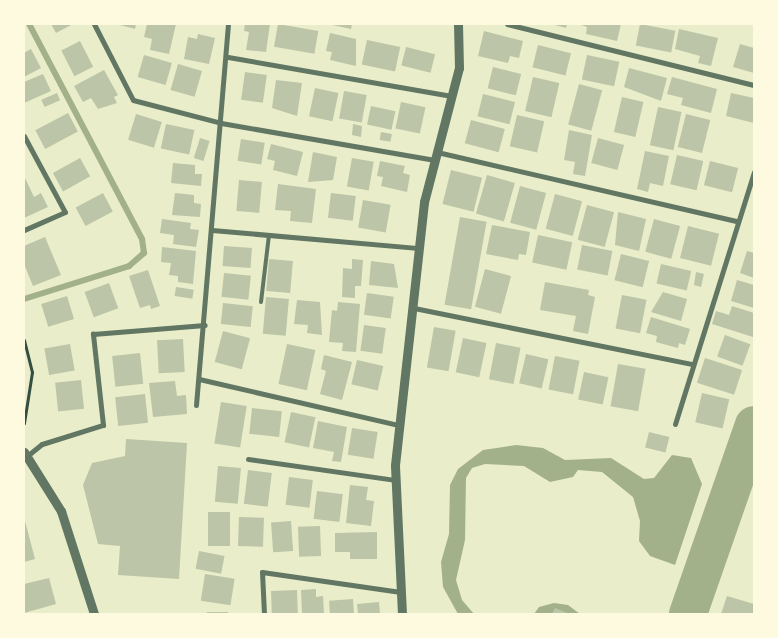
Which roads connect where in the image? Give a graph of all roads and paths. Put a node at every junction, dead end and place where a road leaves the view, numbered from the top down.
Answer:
1 (94, 24) edge
2 (228, 24) edge
3 (458, 24) edge
4 (507, 24) edge
5 (228, 56) junction
6 (754, 85) edge
7 (452, 96) junction
8 (220, 123) junction
9 (24, 136) edge
10 (436, 156) junction
11 (754, 172) edge
12 (736, 221) junction
13 (24, 230) edge
14 (212, 230) junction
15 (270, 235) junction
16 (419, 248) junction
17 (260, 302) dead end
18 (414, 308) junction
19 (205, 325) junction
20 (24, 340) edge
21 (692, 364) junction
22 (199, 379) junction
23 (196, 405) dead end
24 (24, 423) edge
25 (674, 424) dead end
26 (399, 425) junction
27 (25, 454) edge
28 (248, 459) dead end
29 (395, 480) junction
30 (401, 592) junction
31 (94, 614) edge
32 (264, 614) edge
33 (402, 614) edge

1 - 8 street
2 - 5 street
3 - 7 street
4 - 6 street
5 - 7 street
5 - 8 street
7 - 10 street
8 - 10 street
8 - 14 street
9 - 13 street
10 - 12 street
10 - 16 street
11 - 12 street
12 - 21 street
14 - 15 street
14 - 19 street
15 - 16 street
15 - 17 lane
16 - 18 street
18 - 21 street
18 - 26 street
19 - 22 street
19 - 27 street
20 - 24 path
21 - 25 street
22 - 23 street
22 - 26 street
26 - 29 street
27 - 31 street
28 - 29 street
29 - 30 street
30 - 32 street
30 - 33 street

